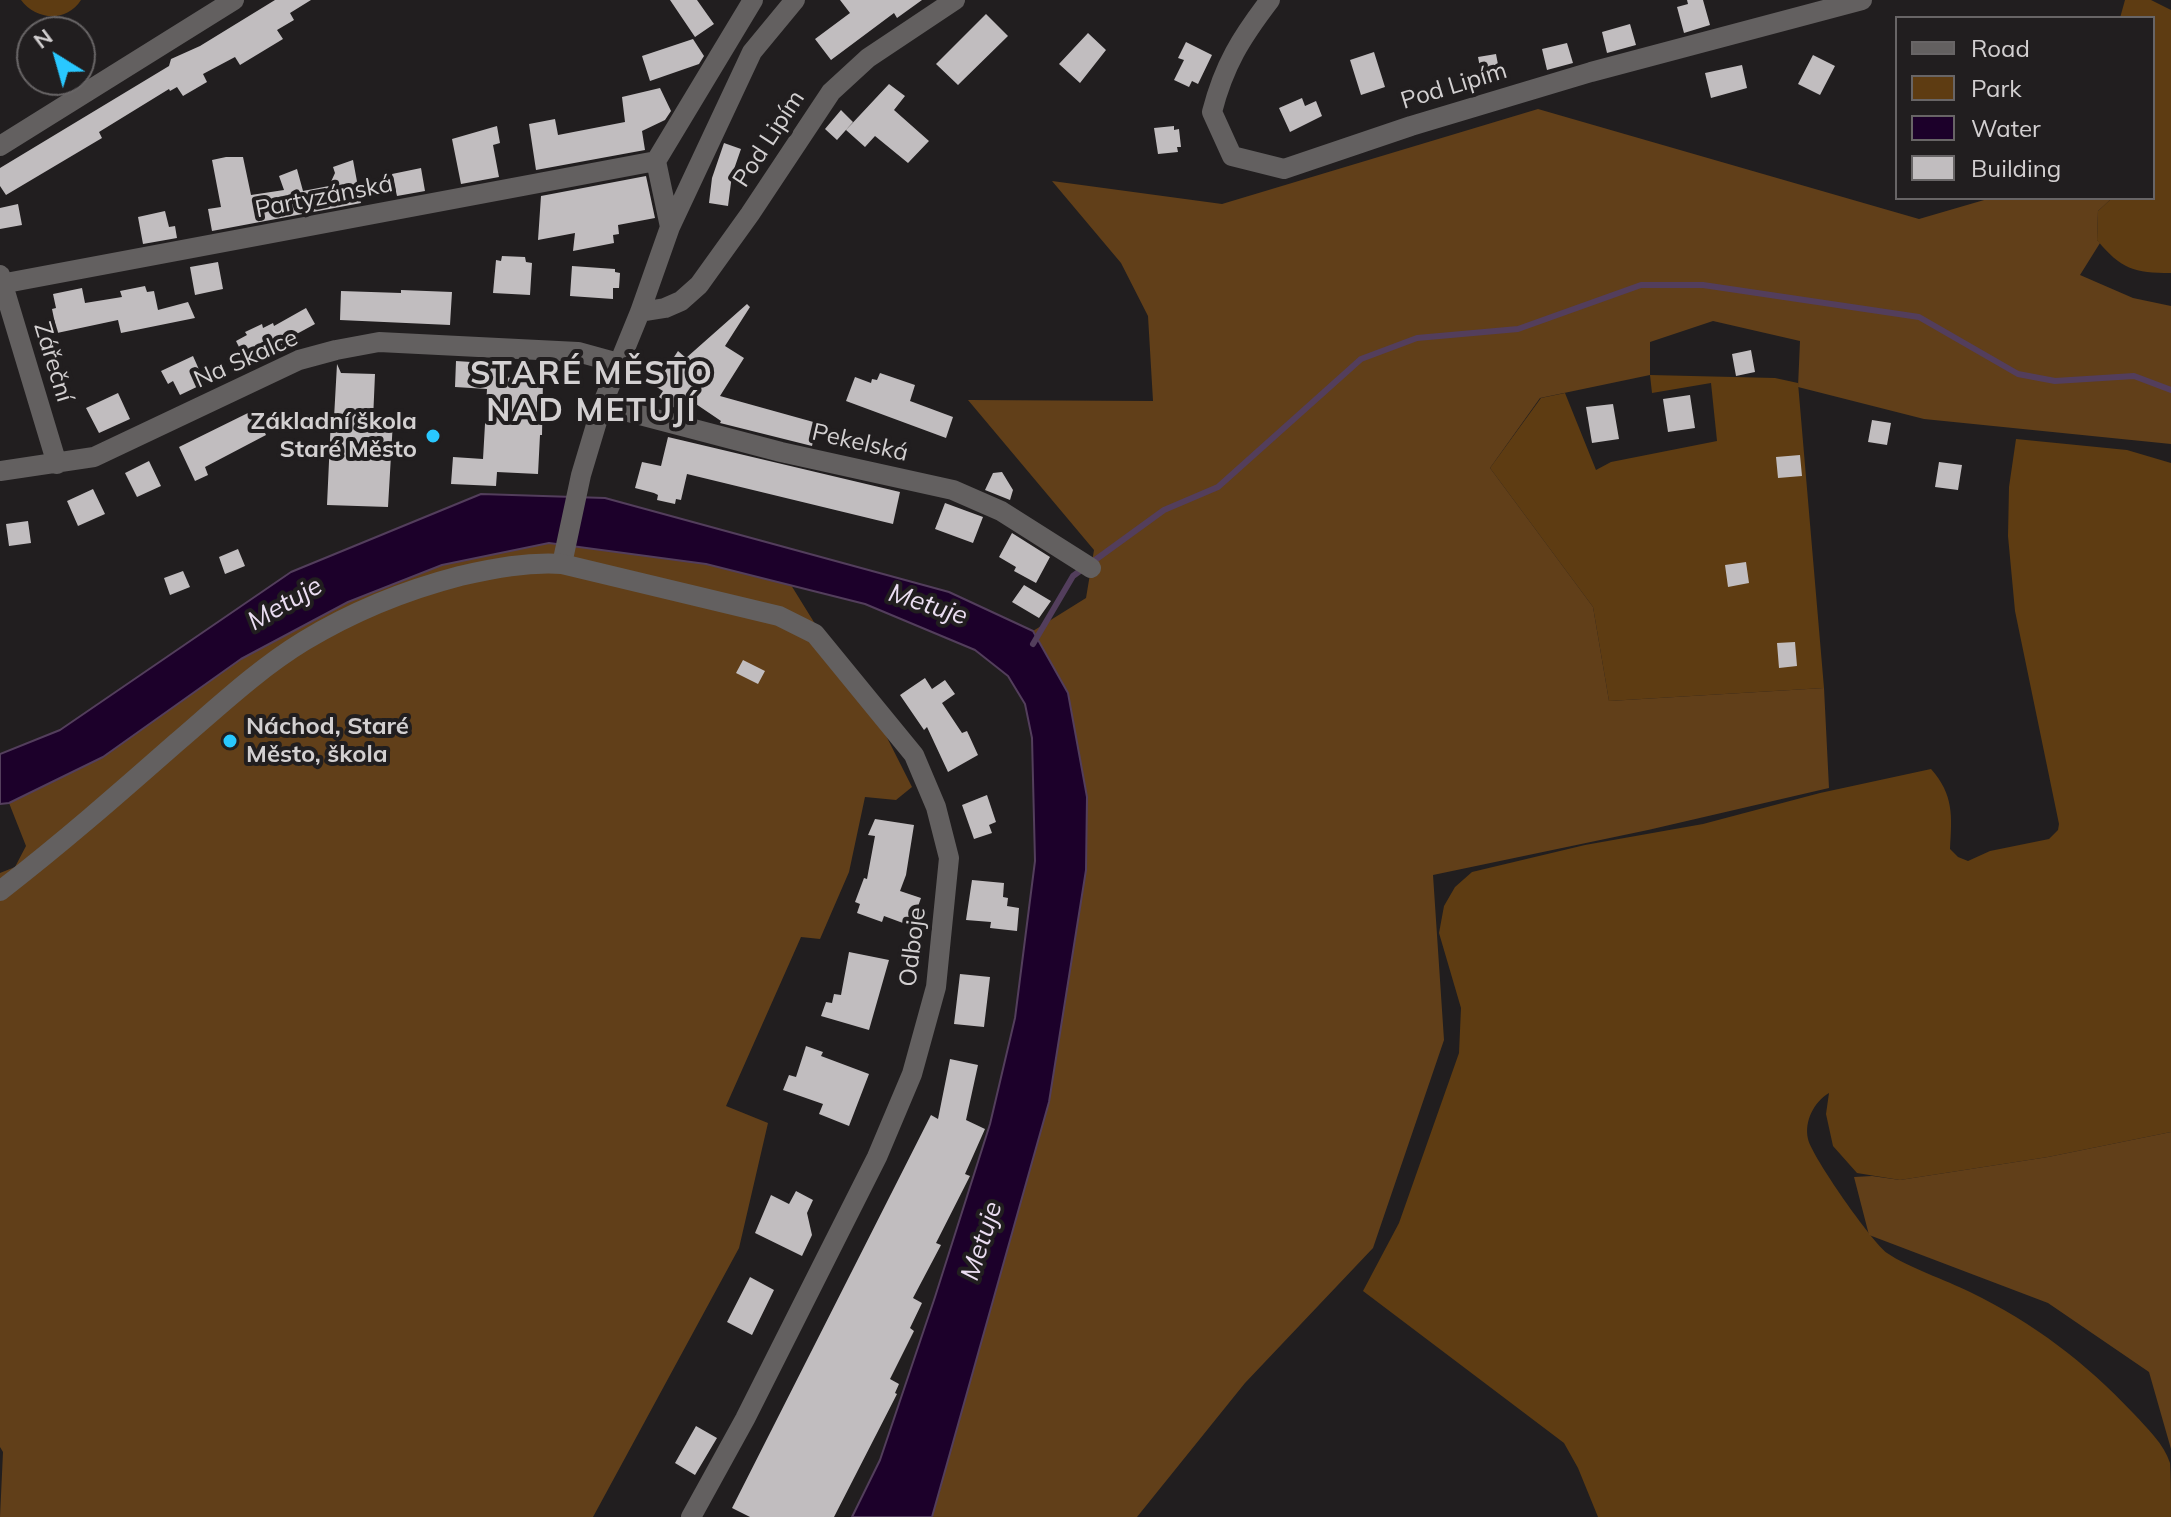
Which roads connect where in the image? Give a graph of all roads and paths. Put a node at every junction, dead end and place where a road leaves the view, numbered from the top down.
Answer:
1 (234, 0) edge
2 (753, 0) edge
3 (795, 0) edge
4 (955, 0) edge
5 (1270, 0) edge
6 (1862, 0) edge
7 (0, 146) edge
8 (656, 161) junction
9 (670, 227) junction
10 (1, 279) edge
11 (640, 312) junction
12 (618, 363) junction
13 (602, 405) junction
14 (57, 464) junction
15 (0, 471) edge
16 (564, 557) junction
17 (1091, 568) dead end
18 (0, 891) edge
19 (691, 1517) edge

1 - 7 street
2 - 8 street
3 - 9 street
4 - 11 street, Pod Lipím
5 - 6 street, Pod Lipím
8 - 9 street
8 - 10 street, Partyzánská
9 - 11 street
10 - 14 street, Zářeční
11 - 12 street
12 - 13 street
12 - 14 street, Na Skalce
13 - 16 street
13 - 17 street, Pekelská
14 - 15 street, Na Skalce
16 - 18 street, Odboje
16 - 19 street, Odboje

